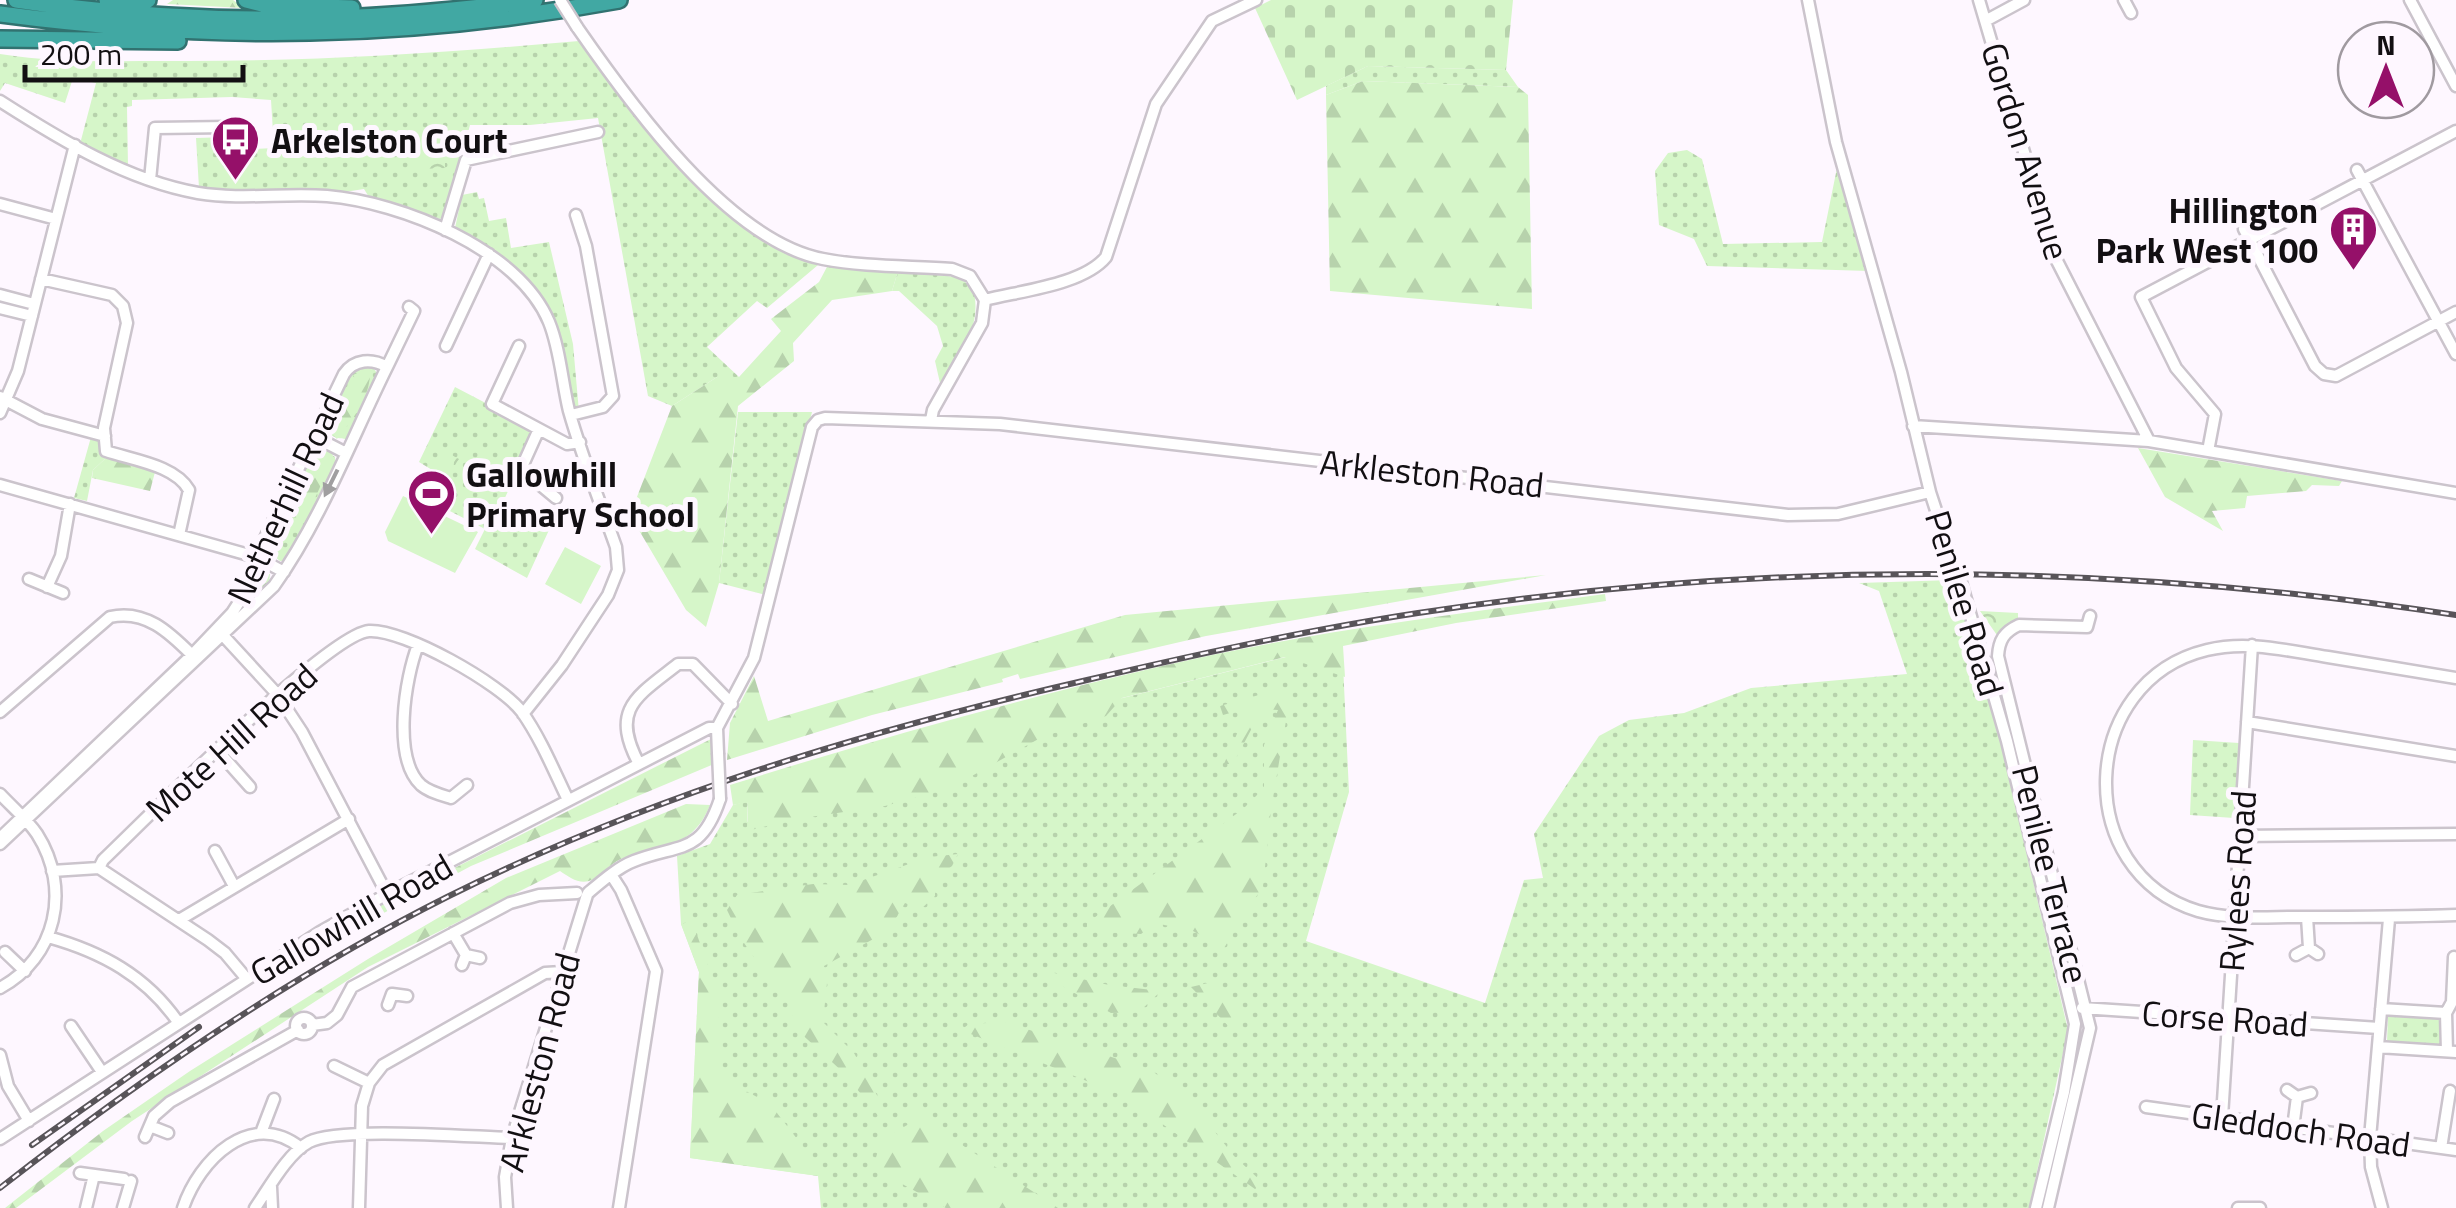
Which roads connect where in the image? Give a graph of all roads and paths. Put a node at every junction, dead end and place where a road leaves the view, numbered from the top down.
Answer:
1 (16, 0) edge
2 (107, 0) edge
3 (148, 0) edge
4 (246, 0) edge
5 (535, 0) edge
6 (560, 0) edge
7 (619, 0) edge
8 (1256, 0) edge
9 (1808, 0) edge
10 (1979, 0) edge
11 (2024, 0) edge
12 (2124, 0) edge
13 (2410, 0) edge
14 (465, 9) junction
15 (2131, 13) dead end
16 (0, 14) edge
17 (1987, 20) junction
18 (356, 32) junction
19 (0, 39) edge
20 (2456, 86) edge
21 (0, 101) edge
22 (229, 127) dead end
23 (2456, 131) edge
24 (598, 132) dead end
25 (75, 145) junction
26 (2360, 175) junction
27 (150, 180) junction
28 (0, 204) edge
29 (576, 216) dead end
30 (56, 219) junction
31 (445, 230) junction
32 (2246, 233) junction
33 (489, 254) junction
34 (41, 278) junction
35 (0, 296) edge
36 (985, 300) junction
37 (408, 307) dead end
38 (0, 308) edge
39 (33, 310) junction
40 (2456, 312) edge
41 (2438, 320) junction
42 (446, 346) dead end
43 (519, 346) dead end
44 (2456, 354) edge
45 (387, 367) junction
46 (4, 398) edge
47 (0, 413) edge
48 (571, 415) junction
49 (930, 420) junction
50 (1914, 426) junction
51 (539, 429) junction
52 (104, 436) junction
53 (313, 436) junction
54 (2149, 441) junction
55 (580, 442) junction
56 (2208, 451) junction
57 (346, 453) junction
58 (0, 485) edge
59 (1930, 492) junction
60 (2456, 493) edge
61 (556, 498) dead end
62 (70, 504) junction
63 (179, 535) junction
64 (256, 557) junction
65 (284, 572) junction
66 (28, 579) dead end
67 (47, 586) junction
68 (64, 594) dead end
69 (2090, 616) dead end
70 (220, 632) junction
71 (418, 645) junction
72 (2252, 645) junction
73 (192, 655) junction
74 (2456, 678) edge
75 (277, 694) junction
76 (732, 704) junction
77 (0, 712) edge
78 (522, 714) junction
79 (2247, 722) junction
80 (717, 728) junction
81 (218, 751) junction
82 (2456, 756) edge
83 (639, 764) junction
84 (467, 785) dead end
85 (250, 788) dead end
86 (0, 794) edge
87 (568, 800) junction
88 (23, 819) junction
89 (350, 820) junction
90 (2456, 834) edge
91 (2239, 836) junction
92 (0, 841) edge
93 (215, 850) dead end
94 (100, 868) junction
95 (52, 871) junction
96 (612, 876) junction
97 (234, 886) junction
98 (583, 893) junction
99 (386, 894) junction
100 (2456, 916) edge
101 (2234, 917) junction
102 (2307, 917) junction
103 (2389, 919) junction
104 (179, 920) junction
105 (453, 933) junction
106 (48, 938) junction
107 (5, 952) dead end
108 (2296, 955) dead end
109 (2454, 957) edge
110 (480, 958) dead end
111 (25, 972) junction
112 (381, 972) junction
113 (562, 972) junction
114 (246, 978) junction
115 (0, 988) edge
116 (392, 994) junction
117 (407, 996) dead end
118 (388, 1006) dead end
119 (2072, 1008) junction
120 (2084, 1008) junction
121 (2381, 1008) junction
122 (2446, 1013) junction
123 (2228, 1017) junction
124 (178, 1022) junction
125 (71, 1026) dead end
126 (2379, 1028) junction
127 (2378, 1047) junction
128 (2452, 1052) edge
129 (0, 1055) edge
130 (334, 1066) dead end
131 (102, 1072) junction
132 (369, 1083) junction
133 (2450, 1091) dead end
134 (2311, 1093) dead end
135 (274, 1099) dead end
136 (2146, 1108) dead end
137 (2222, 1117) junction
138 (29, 1120) junction
139 (2293, 1128) junction
140 (168, 1133) dead end
141 (261, 1133) junction
142 (361, 1134) junction
143 (512, 1138) junction
144 (2370, 1138) junction
145 (0, 1139) edge
146 (301, 1148) junction
147 (2442, 1148) junction
148 (2456, 1150) edge
149 (80, 1173) dead end
150 (94, 1175) junction
151 (270, 1186) junction
152 (124, 1206) edge
153 (138, 1206) edge
154 (86, 1208) edge
155 (183, 1208) edge
156 (254, 1208) edge
157 (272, 1208) edge
158 (360, 1208) edge
159 (507, 1208) edge
160 (619, 1208) edge
161 (2036, 1208) edge
162 (2048, 1208) edge
163 (2238, 1208) edge
164 (2260, 1208) edge
165 (2382, 1208) edge

1 - 14 highway
2 - 3 highway
4 - 14 highway
5 - 14 highway
6 - 36 street, bridge
7 - 18 highway
8 - 36 street
9 - 50 street, Penilee Road
10 - 17 street, Gordon Avenue
11 - 17 street
12 - 15 street
13 - 20 street
16 - 18 highway
17 - 54 street, Gordon Avenue
18 - 19 highway
21 - 25 street
22 - 27 street
23 - 26 street
24 - 31 street
25 - 27 street
25 - 30 street
26 - 32 street
26 - 41 street
27 - 31 street
28 - 30 street
29 - 48 street
30 - 34 street
31 - 33 street
32 - 41 street
32 - 56 street
33 - 42 street
33 - 48 street
34 - 39 street
34 - 52 street
35 - 39 street
36 - 49 street
37 - 45 street
38 - 39 street
39 - 46 street
40 - 41 street
41 - 44 street
43 - 51 street
45 - 53 street, Netherhill Road
45 - 57 street, Netherhill Road
46 - 47 street
46 - 52 street
48 - 55 street
49 - 59 street, Arkleston Road
49 - 76 street, Arkleston Road
50 - 54 street
50 - 59 street, Penilee Road
51 - 55 street
51 - 61 street
52 - 63 street
53 - 57 street
53 - 64 street, Netherhill Road
54 - 56 street
55 - 78 street
56 - 60 street
57 -> 65 street, Netherhill Road
58 - 62 street
59 - 119 street, Penilee Road, bridge
62 - 63 street
62 - 67 street
63 - 64 street
64 - 65 street
64 - 70 street, Netherhill Road
65 - 70 street, Netherhill Road
66 - 67 street
67 - 68 street
69 - 120 street, Penilee Terrace
70 - 73 street, Netherhill Road
70 - 75 street
70 - 88 street, Netherhill Road
71 - 75 street, Mote Hill Road
71 - 78 street
71 - 84 street
72 - 74 street
72 - 79 street, Rylees Road
72 - 101 street
73 - 77 street
73 - 88 street, Netherhill Road
75 - 81 street, Mote Hill Road
75 - 89 street
76 - 80 street, Arkleston Road
76 - 83 street
78 - 87 street
79 - 82 street
79 - 91 street, Rylees Road
80 - 83 street, Gallowhill Road
80 - 96 street, Arkleston Road, bridge
81 - 85 street
81 - 94 street, Mote Hill Road
83 - 87 street, Gallowhill Road
86 - 88 street
87 - 99 street, Gallowhill Road
88 - 92 street, Netherhill Road
88 - 95 street
89 - 97 street
89 - 99 street
90 - 91 street
91 - 101 street, Rylees Road
93 - 97 street
94 - 95 street
94 - 104 street
95 - 106 street
96 - 98 street, Arkleston Road
96 - 160 street
97 - 104 street
98 - 105 street
98 - 113 street, Arkleston Road
99 - 114 street, Gallowhill Road
100 - 103 street
101 - 102 street
101 - 123 street, Rylees Road
102 - 103 street
102 - 108 street
103 - 121 street
104 - 114 street
105 - 110 street
105 - 112 street
106 - 111 street
106 - 124 street
107 - 111 street
109 - 122 street
111 - 115 street
112 - 116 street
112 - 140 street
113 - 132 street
113 - 143 street, Arkleston Road
114 - 124 street, Gallowhill Road
116 - 117 street
116 - 118 street
119 - 120 street, Corse Road
119 - 161 street, Penilee Road
120 - 123 street, Corse Road
120 - 162 street, Penilee Terrace
121 - 122 street
121 - 126 street
122 - 128 street
123 - 126 street, Corse Road
123 - 137 street, Rylees Road
124 - 131 street, Gallowhill Road
125 - 131 street
126 - 127 street
127 - 128 street
127 - 144 street
129 - 138 street
130 - 132 street
131 - 138 street, Gallowhill Road
132 - 142 street
133 - 147 street
134 - 139 street
135 - 141 street
136 - 137 street, Gleddoch Road
137 - 139 street, Gleddoch Road
138 - 145 street, Gallowhill Road
139 - 144 street, Gleddoch Road
141 - 146 street
141 - 155 street
142 - 143 street
142 - 146 street
142 - 158 street
143 - 159 street, Arkleston Road
144 - 147 street, Gleddoch Road
144 - 165 street
146 - 151 street
147 - 148 street, Gleddoch Road
149 - 150 street
150 - 152 street
150 - 154 street
151 - 156 street
151 - 157 street
152 - 153 street
163 - 164 street

